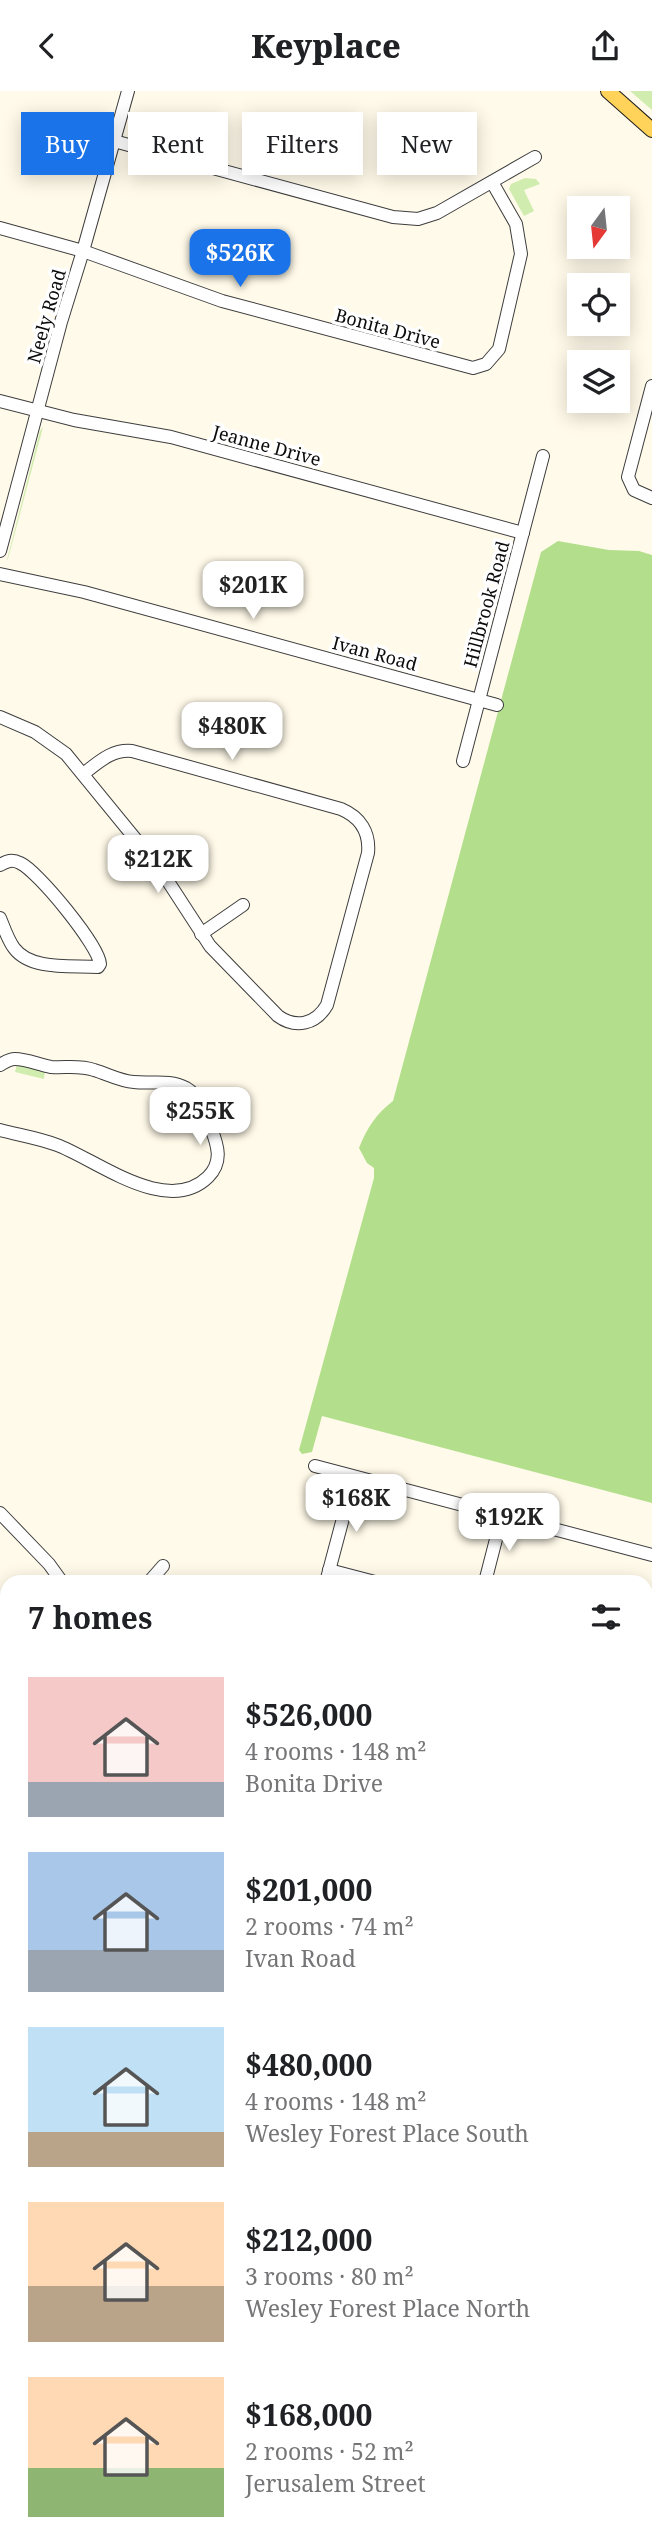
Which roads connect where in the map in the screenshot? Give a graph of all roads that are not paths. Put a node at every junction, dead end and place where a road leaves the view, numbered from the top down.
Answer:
1 (128, 91) edge
2 (608, 91) edge
3 (652, 130) edge
4 (114, 141) joint
5 (535, 157) dead end
6 (104, 175) edge
7 (492, 182) junction
8 (0, 228) edge
9 (83, 251) junction
10 (652, 386) edge
11 (0, 401) edge
12 (37, 411) junction
13 (543, 456) dead end
14 (652, 498) edge
15 (523, 533) junction
16 (0, 551) edge
17 (0, 574) edge
18 (479, 700) junction
19 (497, 705) dead end
20 (0, 717) edge
21 (463, 761) dead end
22 (83, 774) junction
23 (0, 865) edge
24 (243, 905) dead end
25 (0, 918) edge
26 (201, 934) junction
27 (5, 942) edge
28 (0, 1065) edge
29 (0, 1130) edge
30 (315, 1466) dead end
31 (354, 1477) junction
32 (0, 1513) edge
33 (502, 1516) junction
34 (652, 1555) edge
35 (163, 1566) dead end
36 (57, 1575) edge
37 (155, 1575) edge
38 (327, 1575) edge
39 (487, 1575) edge

1 - 4 street, Neely Road
2 - 3 main road
4 - 7 street
5 - 7 street
6 - 9 street, Neely Road
7 - 9 street, Bonita Drive
8 - 9 street, Bonita Drive
9 - 12 street, Neely Road
10 - 14 street
11 - 12 street, Jeanne Drive
12 - 15 street, Jeanne Drive
12 - 16 street, Neely Road
13 - 15 street, Hillbrook Road
15 - 18 street, Hillbrook Road
17 - 18 street, Ivan Road
18 - 19 street, Ivan Road
18 - 21 street, Hillbrook Road
20 - 22 street
22 - 26 street
22 - 26 street
23 - 27 street
24 - 26 street
25 - 27 street
28 - 29 street
30 - 31 street
31 - 33 street
31 - 38 street
32 - 36 street
33 - 34 street
33 - 39 street
35 - 37 street

